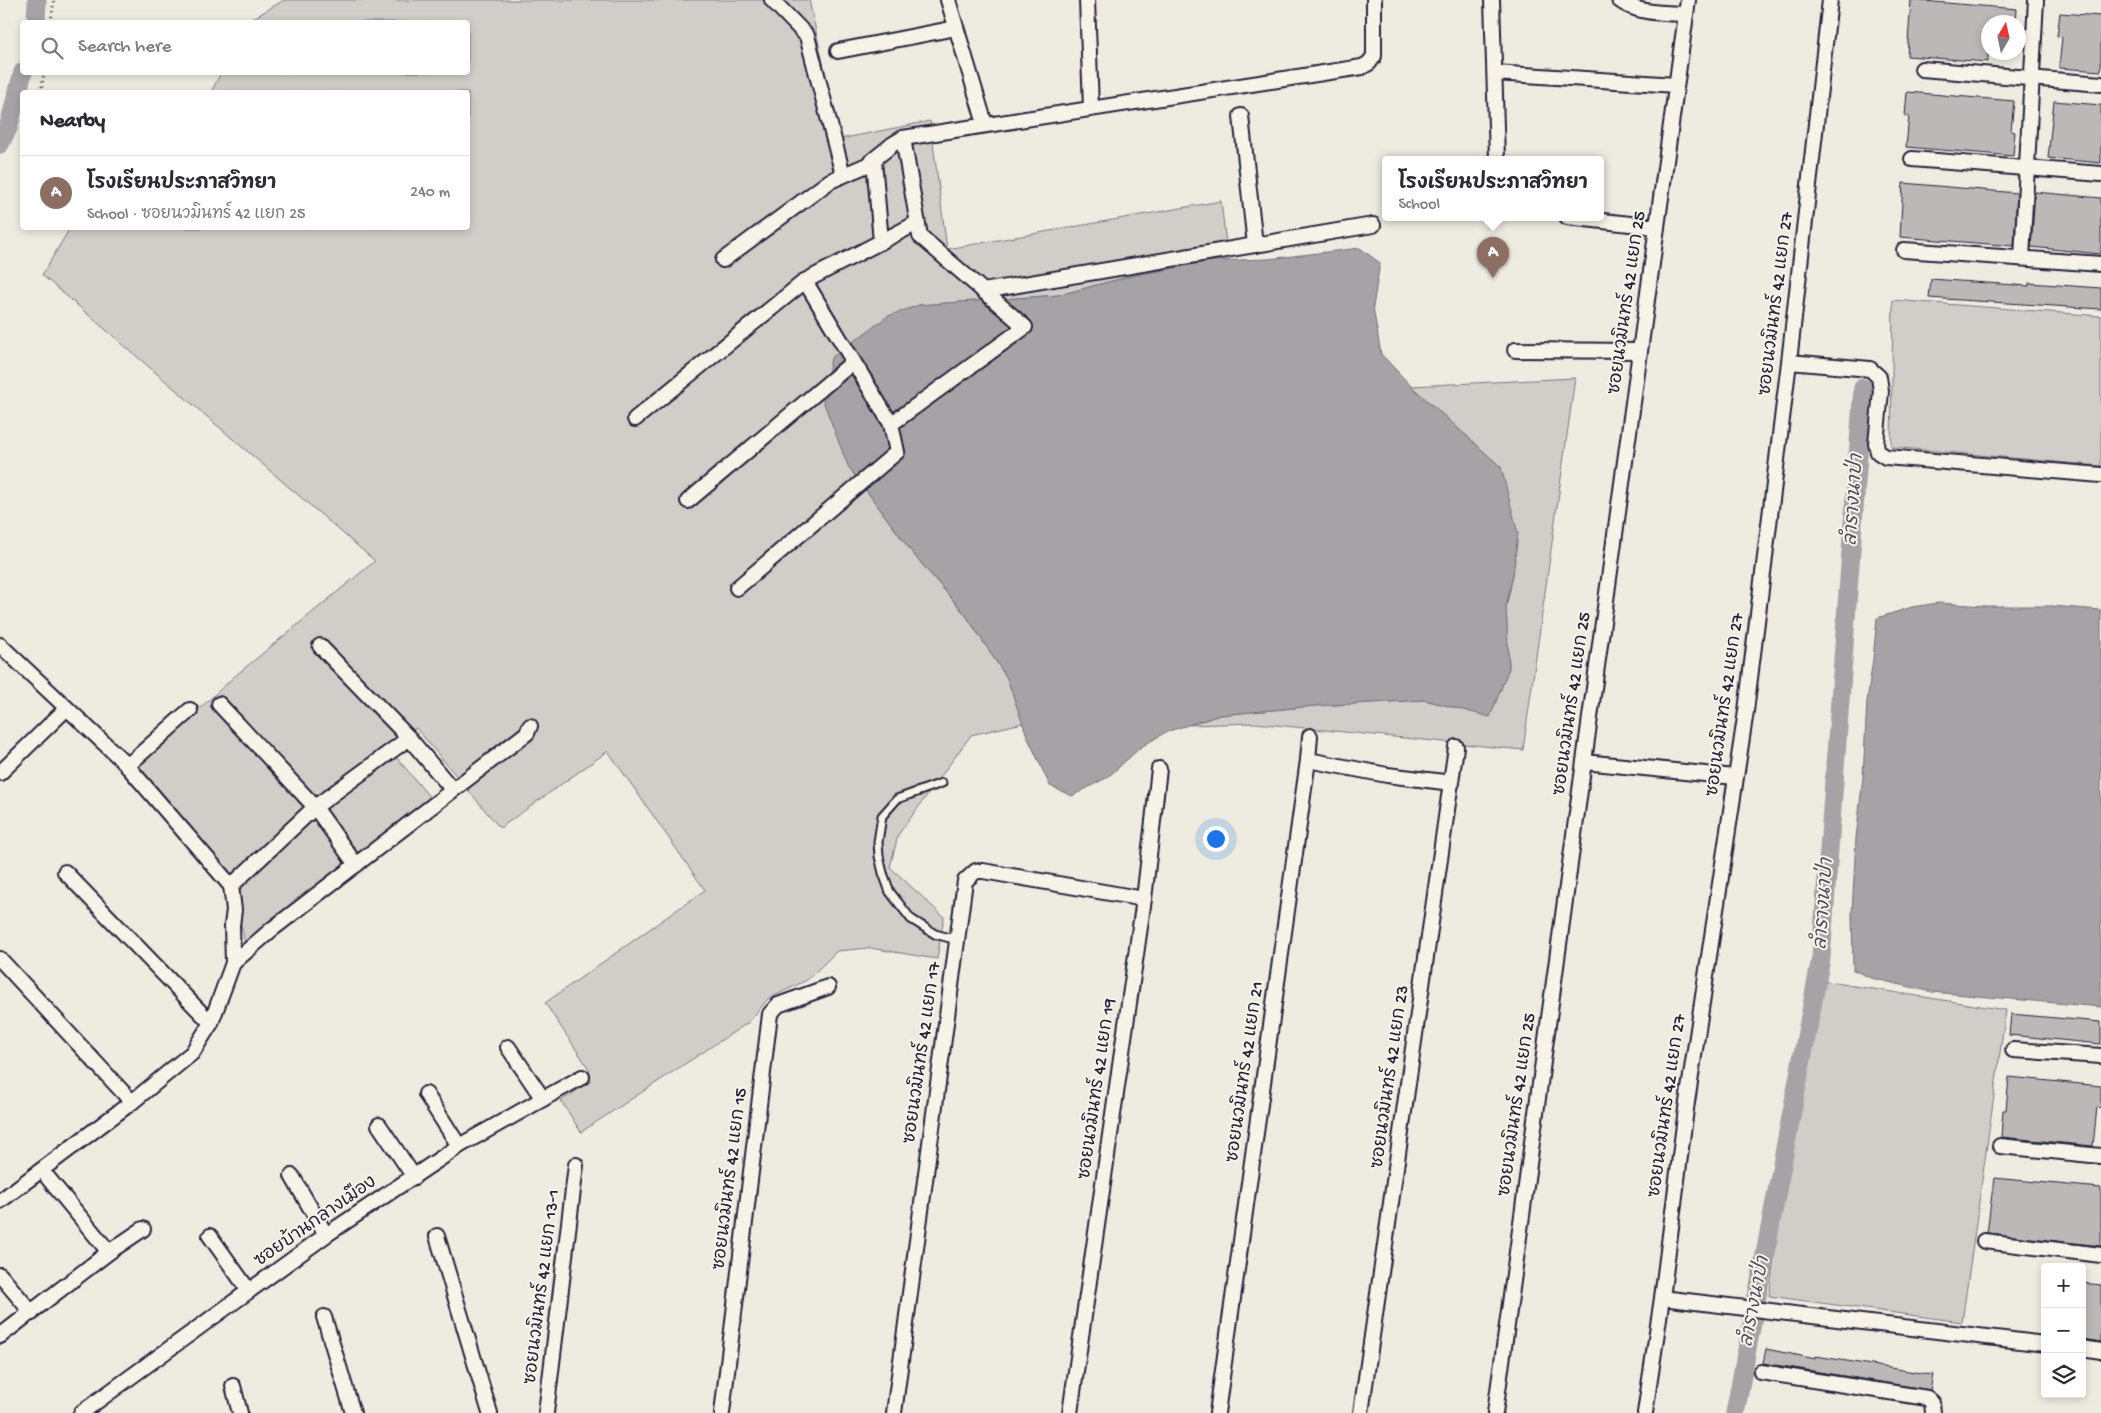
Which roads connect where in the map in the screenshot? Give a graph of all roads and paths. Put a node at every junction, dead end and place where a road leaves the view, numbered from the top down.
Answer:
1 (54, 0) edge
2 (772, 0) edge
3 (948, 0) edge
4 (1087, 0) edge
5 (1374, 0) edge
6 (1492, 0) edge
7 (1619, 0) edge
8 (1688, 0) edge
9 (1830, 0) edge
10 (2036, 0) edge
11 (1686, 14) junction
12 (51, 20) edge
13 (956, 28) junction
14 (838, 51) dead end
15 (1922, 69) dead end
16 (1495, 73) junction
17 (44, 75) edge
18 (2032, 78) junction
19 (2101, 84) edge
20 (1676, 85) junction
21 (41, 90) edge
22 (1091, 108) junction
23 (1241, 116) dead end
24 (985, 124) junction
25 (903, 138) junction
26 (1497, 156) edge
27 (1912, 159) dead end
28 (874, 160) junction
29 (2027, 168) junction
30 (2101, 174) edge
31 (843, 175) junction
32 (1600, 221) edge
33 (917, 223) junction
34 (1373, 226) dead end
35 (1657, 228) junction
36 (880, 242) junction
37 (1255, 245) junction
38 (1904, 250) dead end
39 (2022, 258) junction
40 (723, 260) dead end
41 (2101, 264) edge
42 (805, 281) junction
43 (983, 290) junction
44 (1515, 350) dead end
45 (1640, 351) junction
46 (853, 362) junction
47 (1790, 362) junction
48 (635, 419) dead end
49 (890, 424) junction
50 (2101, 475) edge
51 (688, 501) dead end
52 (737, 588) dead end
53 (0, 644) edge
54 (320, 646) dead end
55 (219, 704) dead end
56 (66, 709) junction
57 (190, 710) dead end
58 (530, 726) dead end
59 (1310, 736) dead end
60 (408, 738) junction
61 (1456, 747) dead end
62 (1308, 760) junction
63 (1584, 762) junction
64 (127, 766) junction
65 (1159, 769) dead end
66 (0, 772) edge
67 (1735, 777) junction
68 (942, 783) dead end
69 (1452, 784) junction
70 (452, 788) junction
71 (315, 807) junction
72 (356, 865) junction
73 (65, 872) dead end
74 (231, 886) junction
75 (1144, 900) junction
76 (957, 940) junction
77 (0, 959) edge
78 (234, 963) junction
79 (828, 987) dead end
80 (212, 1023) junction
81 (508, 1048) dead end
82 (2013, 1050) dead end
83 (2101, 1056) edge
84 (582, 1077) dead end
85 (426, 1094) dead end
86 (543, 1098) junction
87 (132, 1102) junction
88 (379, 1125) dead end
89 (459, 1146) junction
90 (2000, 1146) dead end
91 (2101, 1156) edge
92 (576, 1166) dead end
93 (292, 1176) dead end
94 (414, 1177) junction
95 (48, 1178) dead end
96 (0, 1201) edge
97 (142, 1229) dead end
98 (326, 1235) junction
99 (210, 1236) dead end
100 (437, 1236) dead end
101 (1984, 1241) dead end
102 (109, 1252) junction
103 (2101, 1255) edge
104 (0, 1275) edge
105 (249, 1291) junction
106 (1662, 1298) junction
107 (32, 1313) junction
108 (324, 1317) dead end
109 (0, 1336) edge
110 (2041, 1343) edge
111 (2086, 1349) edge
112 (2101, 1351) edge
113 (1761, 1372) dead end
114 (233, 1386) dead end
115 (81, 1413) edge
116 (240, 1413) edge
117 (353, 1413) edge
118 (490, 1413) edge
119 (546, 1413) edge
120 (722, 1413) edge
121 (894, 1413) edge
122 (1070, 1413) edge
123 (1217, 1413) edge
124 (1361, 1413) edge
125 (1495, 1413) edge
126 (1644, 1413) edge
127 (1933, 1413) edge

1 - 12 path
2 - 31 street
3 - 13 street
4 - 22 street
5 - 22 street
6 - 16 street
7 - 11 street
8 - 11 street, ซอยนวมินทร์ 42 แยก 25
9 - 47 street, ซอยนวมินทร์ 42 แยก 27
10 - 18 street
11 - 20 street, ซอยนวมินทร์ 42 แยก 25
13 - 14 street
13 - 24 street
15 - 18 street
16 - 20 street
16 - 26 street
17 - 21 path
18 - 19 street
18 - 29 street
20 - 35 street, ซอยนวมินทร์ 42 แยก 25
22 - 24 street
23 - 37 street
24 - 25 street
25 - 28 street
25 - 33 street
27 - 29 street
28 - 31 street
28 - 36 street
29 - 30 street
29 - 39 street
31 - 40 street
32 - 35 street
33 - 36 street
33 - 43 street
34 - 37 street
35 - 45 street, ซอยนวมินทร์ 42 แยก 25
36 - 42 street
37 - 43 street
38 - 39 street
39 - 41 street
42 - 46 street
42 - 48 street
43 - 49 street
44 - 45 street
45 - 63 street, ซอยนวมินทร์ 42 แยก 25
46 - 49 street
46 - 51 street
47 - 50 street
47 - 67 street, ซอยนวมินทร์ 42 แยก 27
49 - 52 street
53 - 56 street
54 - 60 street
55 - 71 street
56 - 64 street
56 - 66 street
57 - 64 street
58 - 70 street
59 - 62 street, ซอยนวมินทร์ 42 แยก 21
60 - 70 street
60 - 71 street
61 - 69 street, ซอยนวมินทร์ 42 แยก 23
62 - 69 street
62 - 123 street, ซอยนวมินทร์ 42 แยก 21
63 - 67 street
63 - 125 street, ซอยนวมินทร์ 42 แยก 25
64 - 74 street
65 - 75 street, ซอยนวมินทร์ 42 แยก 19
67 - 106 street, ซอยนวมินทร์ 42 แยก 27
68 - 76 lane
69 - 124 street, ซอยนวมินทร์ 42 แยก 23
70 - 72 street
71 - 72 street
71 - 74 street
72 - 78 street
73 - 80 street
74 - 78 street
75 - 76 street, ซอยนวมินทร์ 42 แยก 17
75 - 122 street, ซอยนวมินทร์ 42 แยก 19
76 - 121 street, ซอยนวมินทร์ 42 แยก 17
77 - 87 street
78 - 80 street
79 - 120 street, ซอยนวมินทร์ 42 แยก 15
80 - 87 street
81 - 86 street
82 - 83 street
84 - 86 street, ซอยบ้านกลางเมือง
85 - 89 street
86 - 89 street, ซอยบ้านกลางเมือง
87 - 96 street
88 - 94 street
89 - 94 street, ซอยบ้านกลางเมือง
90 - 91 street
92 - 119 street, ซอยนวมินทร์ 42 แยก 13-1
93 - 98 street
94 - 98 street, ซอยบ้านกลางเมือง
95 - 102 street
97 - 102 street
98 - 105 street, ซอยบ้านกลางเมือง
99 - 105 street
100 - 118 street
101 - 103 street
102 - 107 street
104 - 107 street
105 - 115 street, ซอยบ้านกลางเมือง
106 - 110 street
106 - 126 street, ซอยนวมินทร์ 42 แยก 27
107 - 109 street
108 - 117 street
111 - 112 street
113 - 127 street
114 - 116 street

